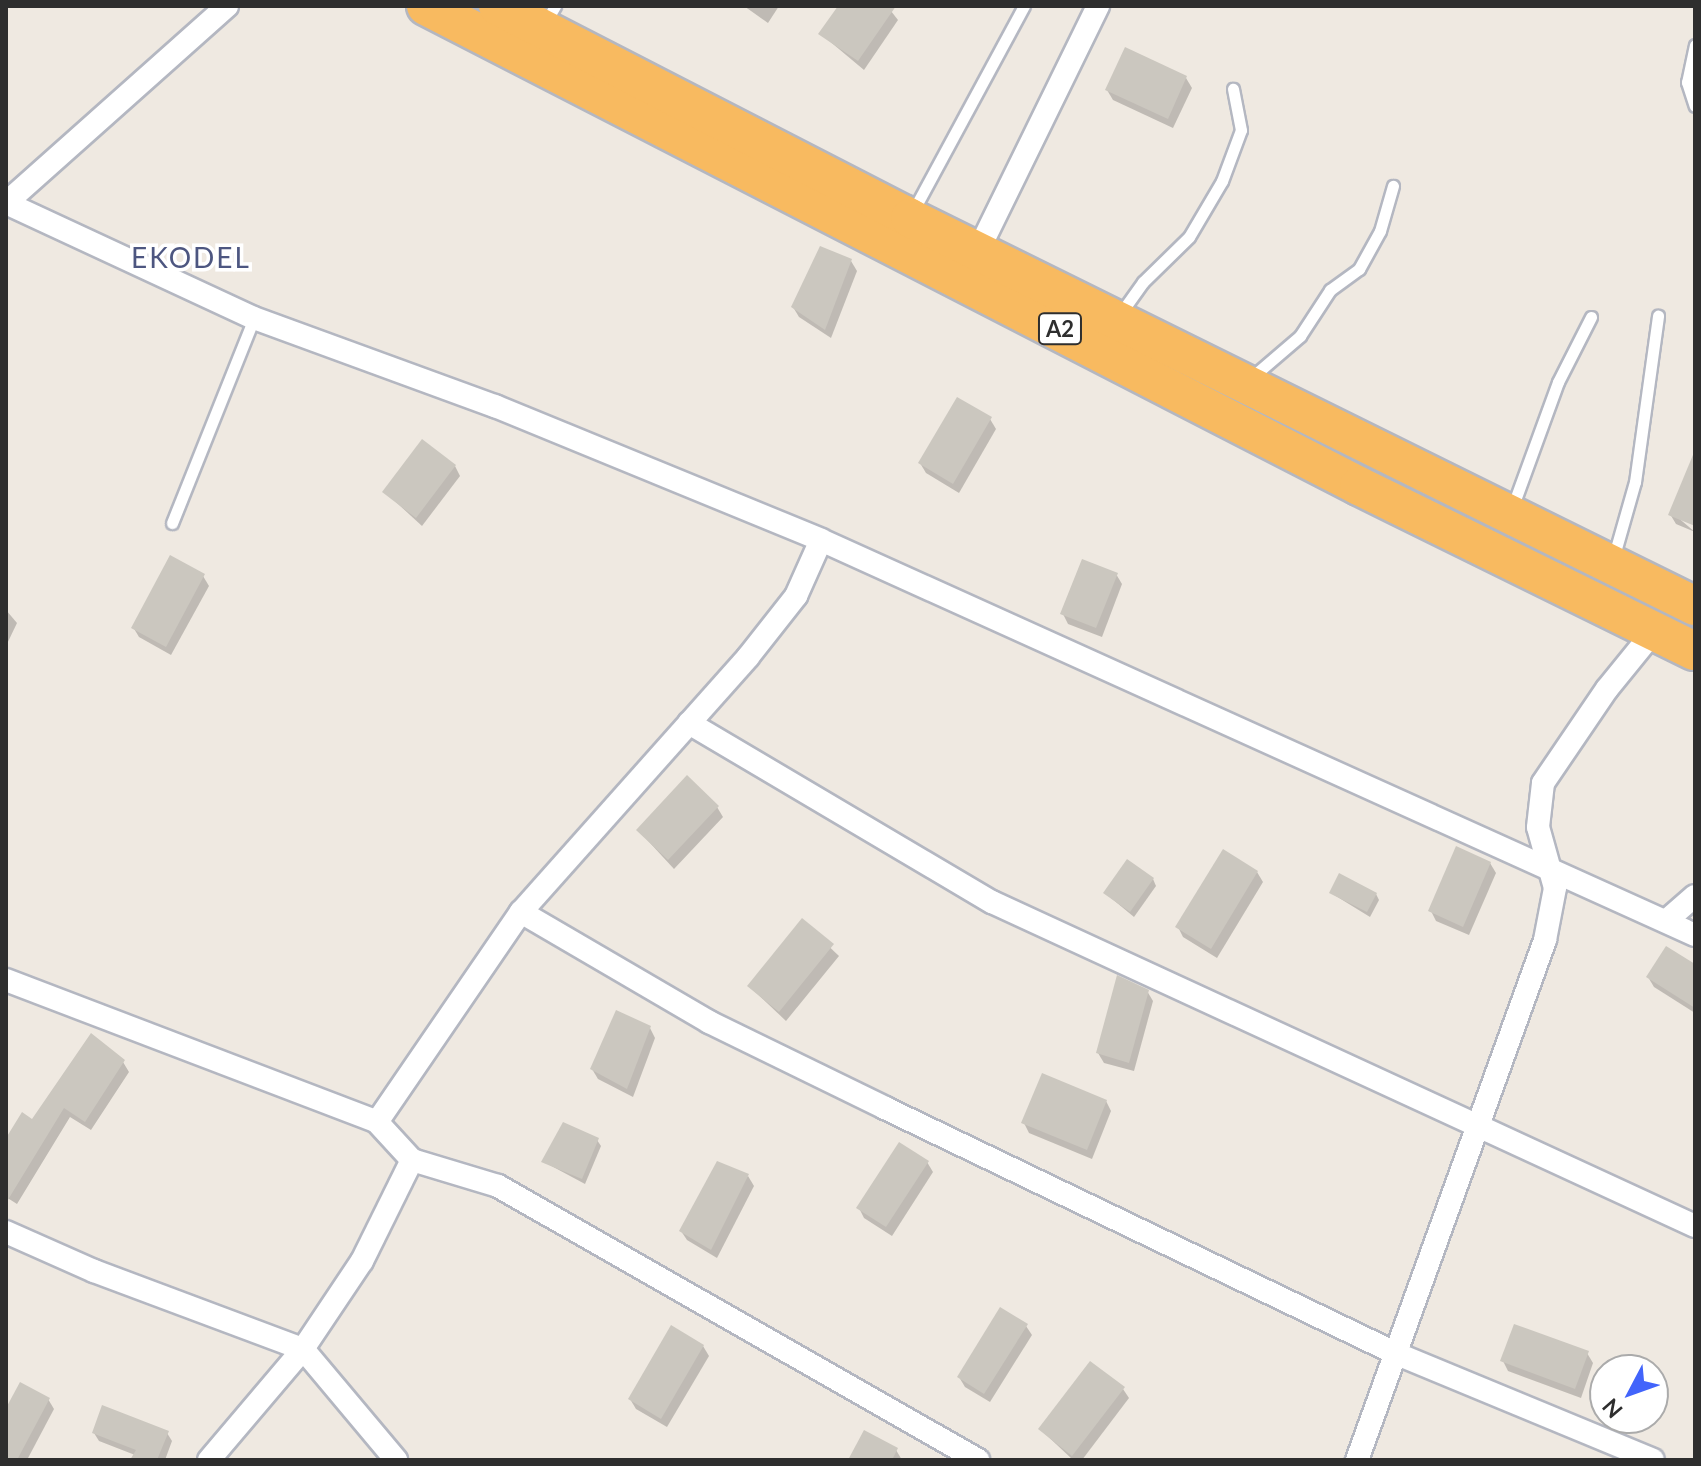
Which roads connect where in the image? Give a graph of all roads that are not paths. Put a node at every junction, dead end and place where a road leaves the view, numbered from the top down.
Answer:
1 (227, 6) edge
2 (426, 6) edge
3 (498, 6) edge
4 (1024, 6) edge
5 (1098, 6) edge
6 (548, 18) edge
7 (1695, 45) edge
8 (1233, 89) dead end
9 (1695, 106) edge
10 (1393, 186) dead end
11 (6, 203) edge
12 (910, 218) junction
13 (979, 249) junction
14 (1658, 316) dead end
15 (1118, 317) junction
16 (1591, 317) dead end
17 (254, 318) junction
18 (1244, 384) junction
19 (1510, 515) junction
20 (172, 523) dead end
21 (821, 540) junction
22 (1611, 567) junction
23 (1695, 606) edge
24 (1655, 630) junction
25 (1695, 651) edge
26 (689, 723) junction
27 (1553, 868) junction
28 (1695, 896) edge
29 (521, 912) junction
30 (1666, 921) junction
31 (1695, 935) edge
32 (6, 980) edge
33 (377, 1122) junction
34 (1475, 1128) junction
35 (412, 1160) junction
36 (1695, 1226) edge
37 (6, 1232) edge
38 (303, 1349) junction
39 (1395, 1353) junction
40 (209, 1460) edge
41 (396, 1460) edge
42 (978, 1460) edge
43 (1357, 1460) edge
44 (1653, 1460) edge

1 - 11 street
2 - 24 highway, A2
3 - 6 highway, A2
4 - 12 lane
5 - 13 street
6 - 12 highway, A2
7 - 9 lane
8 - 15 lane
10 - 18 lane
11 - 17 street
12 - 13 highway, A2
13 - 15 highway, A2
14 - 22 lane
15 - 18 highway, A2
16 - 19 lane
17 - 20 lane
17 - 21 street
18 - 19 highway, A2
19 - 22 highway, A2
21 - 26 street
21 - 27 street
22 - 23 highway, A2
24 - 25 highway, A2
24 - 27 street
26 - 29 street
26 - 34 street
27 - 30 street
27 - 34 street
28 - 30 street
29 - 33 street
29 - 39 street
30 - 31 street
32 - 33 street
33 - 35 street
34 - 36 street
34 - 39 street
35 - 38 street
35 - 42 street
37 - 38 street
38 - 40 street
38 - 41 street
39 - 43 street
39 - 44 street

